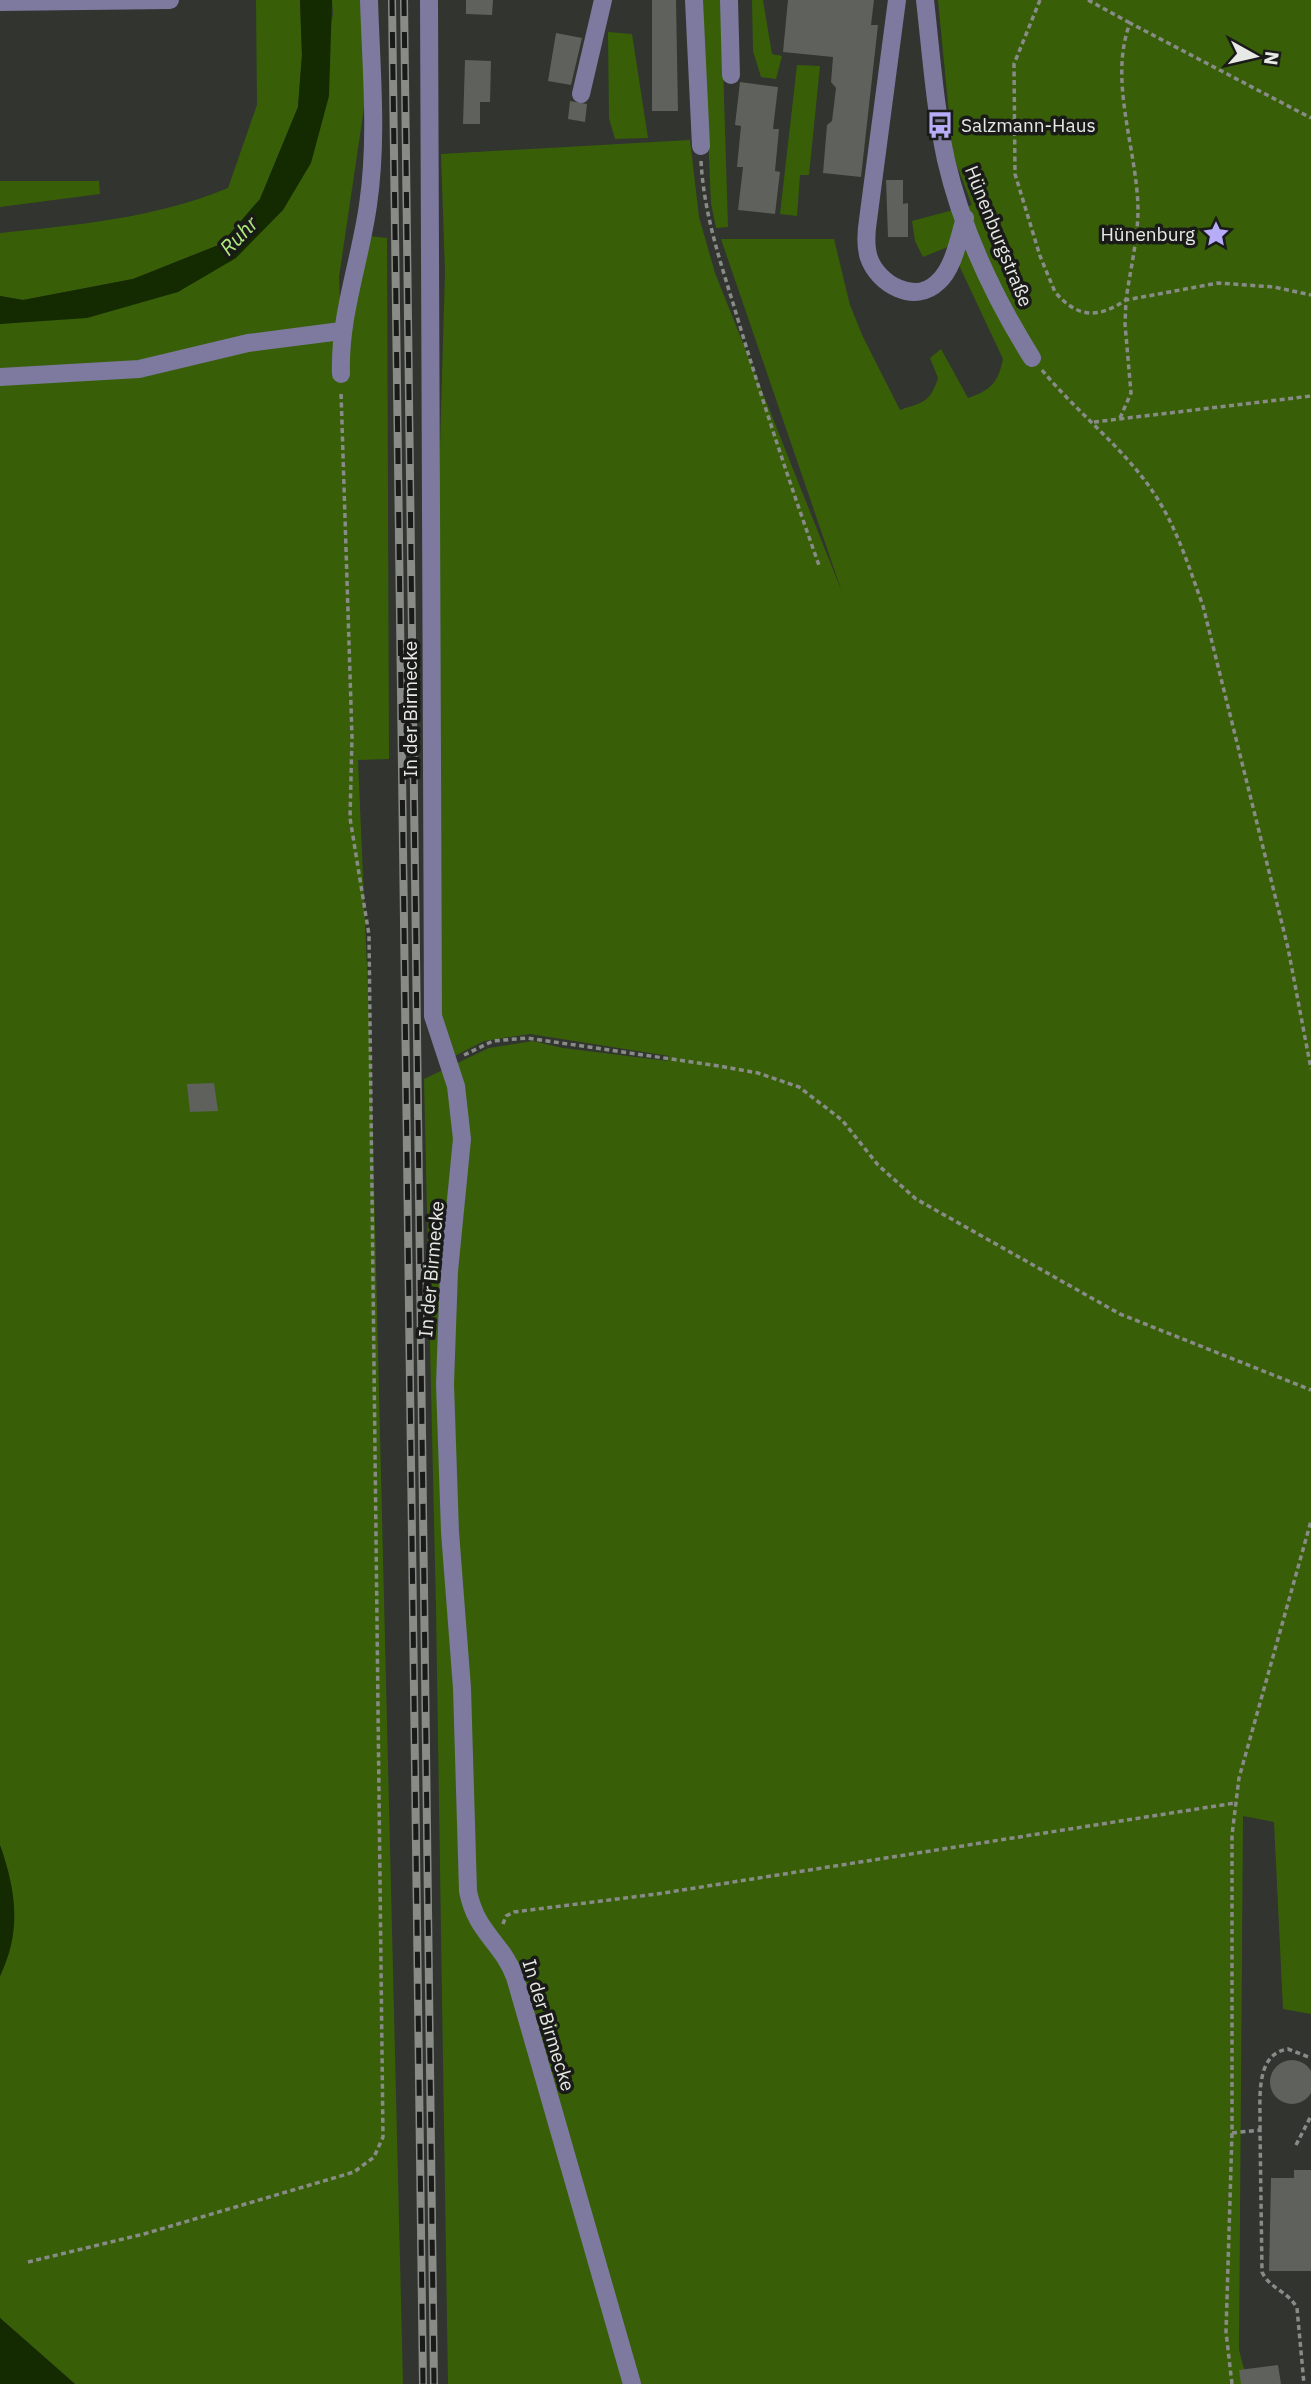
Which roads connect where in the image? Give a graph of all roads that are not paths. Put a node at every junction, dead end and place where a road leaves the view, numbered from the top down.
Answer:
1 (170, 0) edge
2 (369, 0) edge
3 (429, 0) edge
4 (603, 0) edge
5 (694, 0) edge
6 (730, 0) edge
7 (897, 0) edge
8 (925, 0) edge
9 (0, 2) edge
10 (731, 75) dead end
11 (581, 94) dead end
12 (701, 146) road end
13 (965, 218) junction
14 (341, 331) junction
15 (1032, 358) road end
16 (341, 374) road end
17 (0, 377) edge
18 (632, 2384) edge

1 - 9 street
2 - 14 street
3 - 18 street, In der Birmecke
4 - 11 street
5 - 12 street
6 - 10 street
7 - 13 street
8 - 13 street, Hünenburgstraße
13 - 15 street, Hünenburgstraße
14 - 16 street
14 - 17 street

